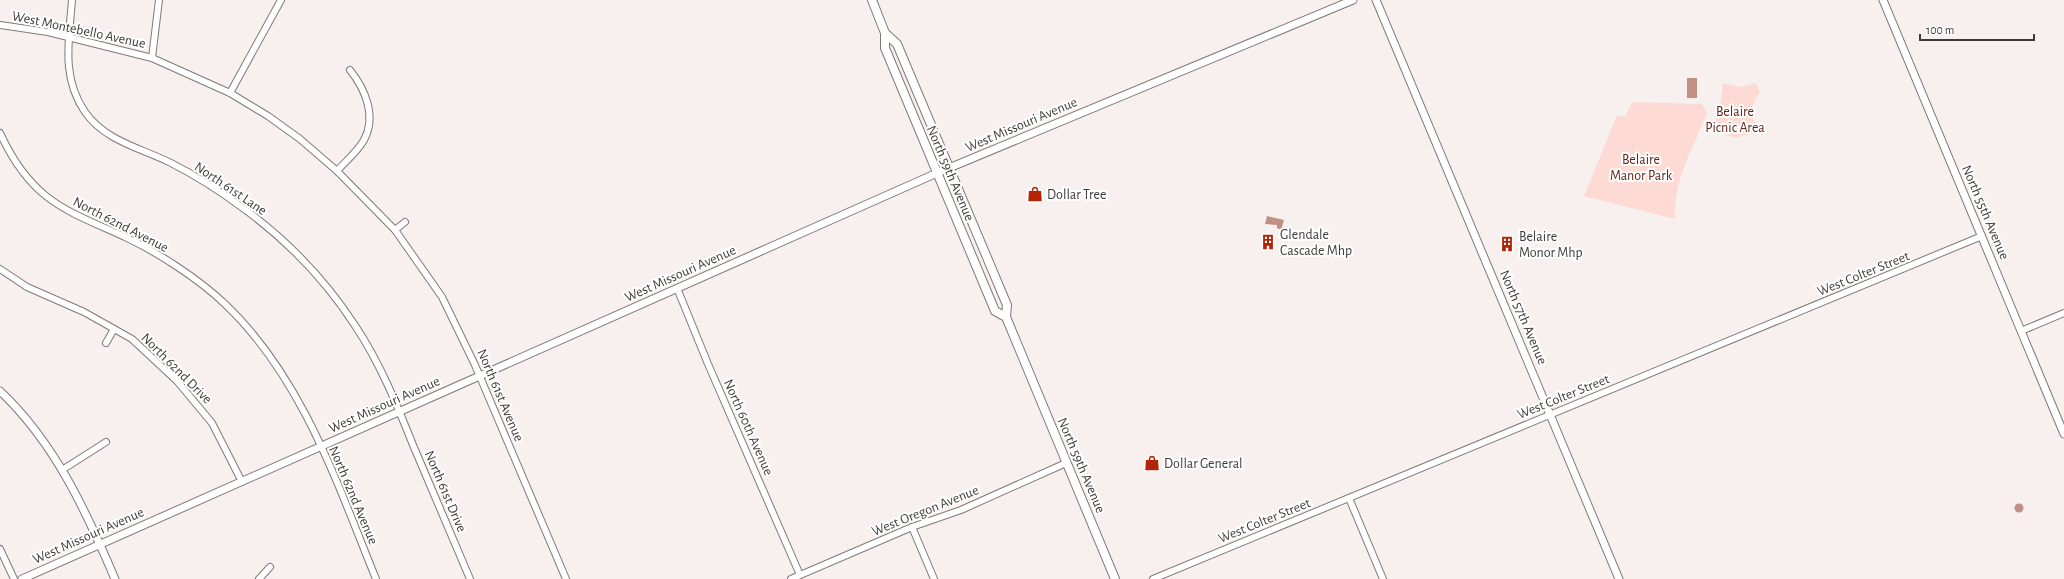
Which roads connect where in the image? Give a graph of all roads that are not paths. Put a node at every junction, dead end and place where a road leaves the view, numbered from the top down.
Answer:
1 (72, 0) edge
2 (159, 0) edge
3 (281, 0) edge
4 (872, 0) edge
5 (1353, 0) edge
6 (1376, 0) edge
7 (1883, 0) edge
8 (0, 25) edge
9 (885, 33) junction
10 (70, 37) junction
11 (152, 58) junction
12 (350, 70) dead end
13 (230, 94) junction
14 (0, 133) edge
15 (950, 168) junction
16 (337, 171) junction
17 (937, 173) junction
18 (404, 222) dead end
19 (395, 230) junction
20 (1982, 236) junction
21 (0, 269) edge
22 (677, 288) junction
23 (2064, 313) edge
24 (1006, 317) junction
25 (114, 329) junction
26 (2021, 331) junction
27 (106, 343) dead end
28 (480, 376) junction
29 (0, 391) edge
30 (400, 412) junction
31 (1551, 415) junction
32 (2064, 434) edge
33 (106, 442) dead end
34 (320, 446) junction
35 (1066, 463) junction
36 (62, 470) junction
37 (242, 482) junction
38 (1349, 498) junction
39 (912, 527) junction
40 (100, 544) junction
41 (0, 549) edge
42 (270, 567) dead end
43 (800, 575) junction
44 (14, 579) edge
45 (22, 579) edge
46 (115, 579) edge
47 (259, 579) edge
48 (376, 579) edge
49 (470, 579) edge
50 (566, 579) edge
51 (791, 579) edge
52 (934, 579) edge
53 (1115, 579) edge
54 (1153, 579) edge
55 (1383, 579) edge
56 (1619, 579) edge

1 - 10 street, North 61st Lane
2 - 11 street
3 - 13 street
4 - 9 main road, North 59th Avenue
5 - 15 street, West Missouri Avenue
6 - 31 street, North 57th Avenue
7 - 20 street, North 55th Avenue
8 - 10 street, West Montebello Avenue
9 - 15 main road, North 59th Avenue
9 - 17 main road, North 59th Avenue
10 - 11 street, West Montebello Avenue
10 - 30 street, North 61st Lane
11 - 13 street, West Montebello Avenue
12 - 16 street
13 - 16 street, North 61st Avenue
14 - 34 street, North 62nd Avenue
15 - 17 street, West Missouri Avenue
15 - 24 main road, North 59th Avenue
16 - 19 street, North 61st Avenue
17 - 22 street, West Missouri Avenue
17 - 24 main road, North 59th Avenue
18 - 19 street
19 - 28 street, North 61st Avenue
20 - 26 street, North 55th Avenue
20 - 31 street, West Colter Street
21 - 25 street, North 62nd Drive
22 - 28 street, West Missouri Avenue
22 - 43 street, North 60th Avenue
23 - 26 street
24 - 35 main road, North 59th Avenue
25 - 27 street
25 - 37 street, North 62nd Drive
26 - 32 street, North 55th Avenue
28 - 30 street, West Missouri Avenue
28 - 50 street, North 61st Avenue
29 - 36 street
30 - 34 street, West Missouri Avenue
30 - 49 street, North 61st Drive
31 - 38 street, West Colter Street
31 - 56 street, North 57th Avenue
33 - 36 street
34 - 37 street, West Missouri Avenue
34 - 48 street, North 62nd Avenue
35 - 39 street, West Oregon Avenue
35 - 53 main road, North 59th Avenue
36 - 40 street
37 - 40 street, West Missouri Avenue
38 - 54 street, West Colter Street
38 - 55 street
39 - 43 street, West Oregon Avenue
39 - 52 street
40 - 45 street, West Missouri Avenue
40 - 46 street
41 - 44 street
42 - 47 street
43 - 51 street, West Oregon Avenue

